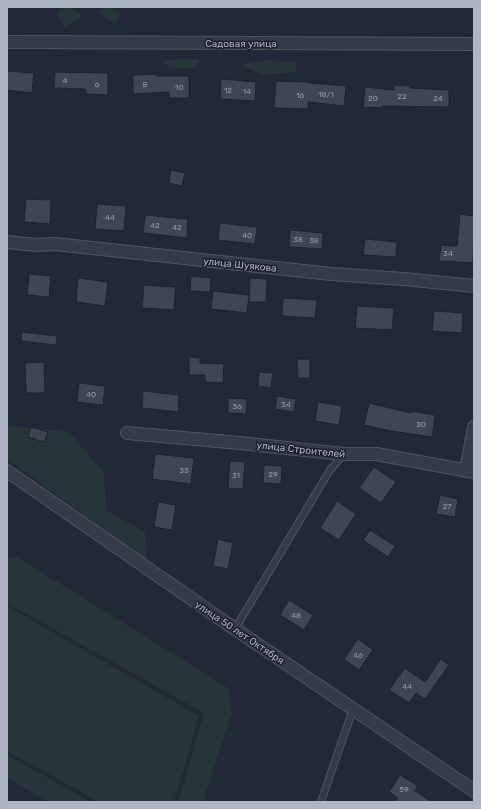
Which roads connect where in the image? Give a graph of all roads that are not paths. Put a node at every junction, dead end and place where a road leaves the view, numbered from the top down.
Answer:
1 (7, 42) edge
2 (474, 44) edge
3 (7, 242) edge
4 (474, 286) edge
5 (474, 427) edge
6 (127, 434) dead end
7 (344, 454) junction
8 (7, 471) edge
9 (470, 471) edge
10 (235, 630) junction
11 (353, 709) junction
12 (474, 791) edge
13 (321, 802) edge

1 - 2 street, Садовая улица
3 - 4 street, улица Шуякова
5 - 9 street
6 - 7 street, улица Строителей
7 - 9 street, улица Строителей
7 - 10 lane
8 - 10 street, улица 50 лет Октября
10 - 11 street, улица 50 лет Октября
11 - 12 street, улица 50 лет Октября
11 - 13 lane

